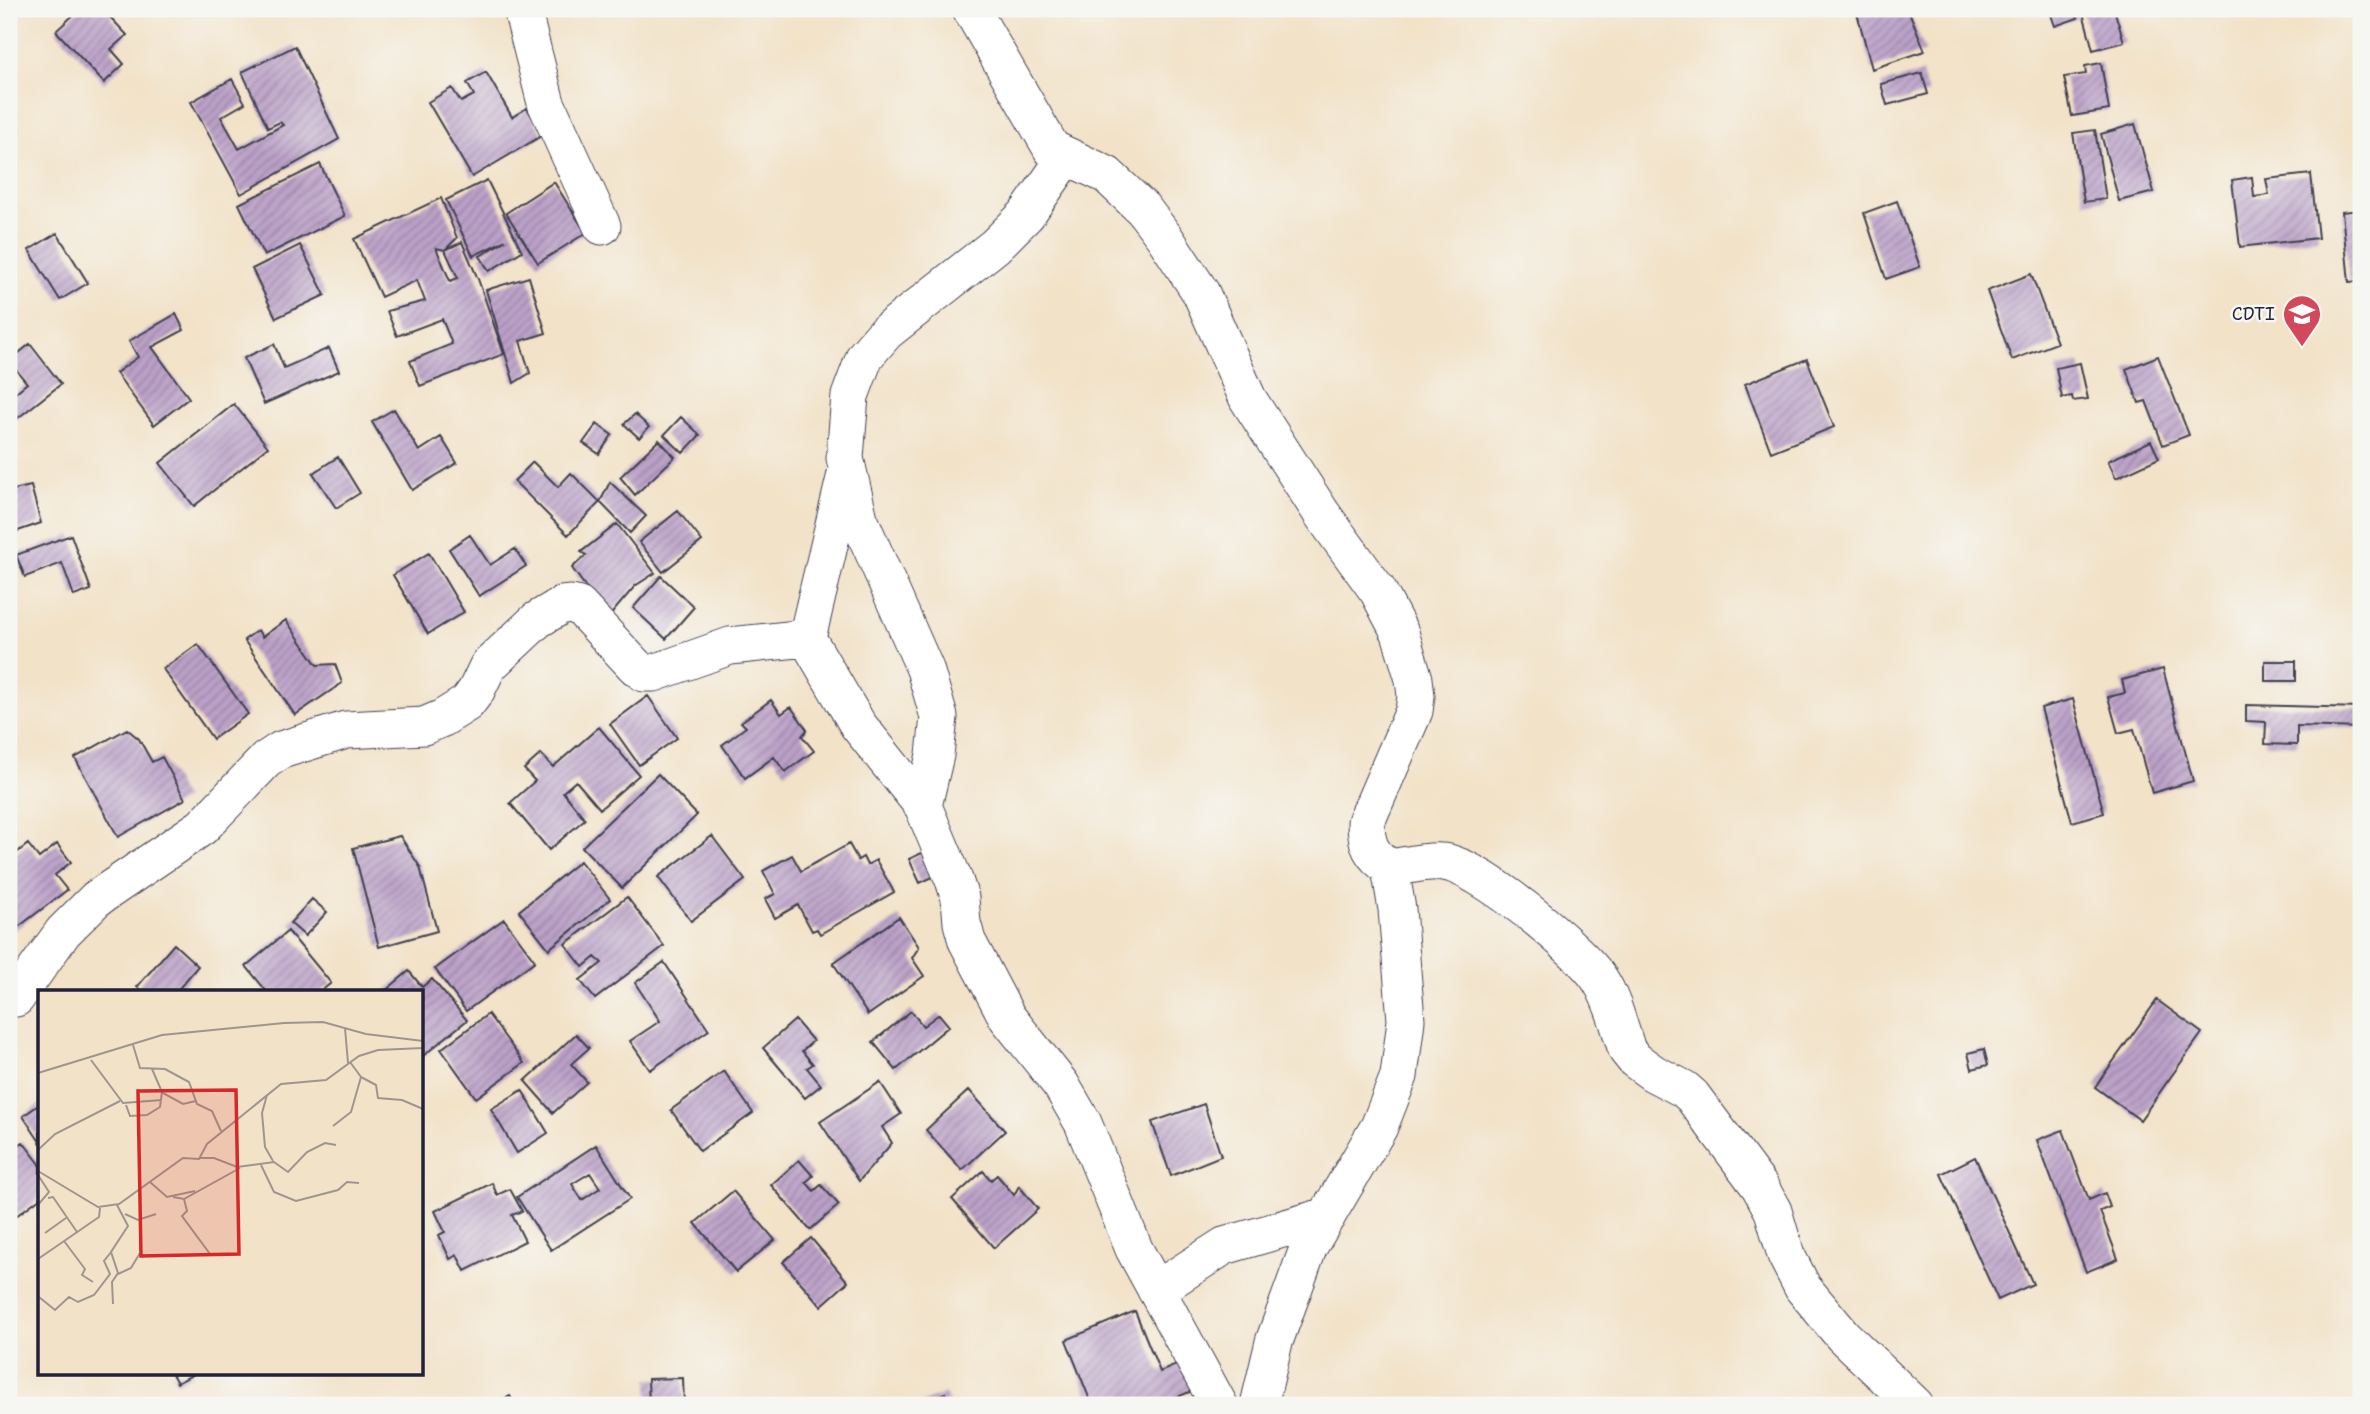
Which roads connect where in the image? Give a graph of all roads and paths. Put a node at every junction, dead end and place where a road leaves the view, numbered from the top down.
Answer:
1 (524, 9) edge
2 (971, 9) edge
3 (1067, 156) junction
4 (603, 226) dead end
5 (847, 470) junction
6 (807, 638) junction
7 (923, 806) junction
8 (1390, 868) junction
9 (16, 998) dead end
10 (1326, 1216) junction
11 (1156, 1290) junction
12 (1219, 1405) edge
13 (1259, 1405) edge
14 (1915, 1405) edge

1 - 4 street
2 - 3 street
3 - 5 street
3 - 8 street
5 - 6 street
5 - 7 street
6 - 7 street
6 - 9 street
7 - 11 street
8 - 10 street
8 - 14 street
10 - 11 street
10 - 13 street
11 - 12 street

